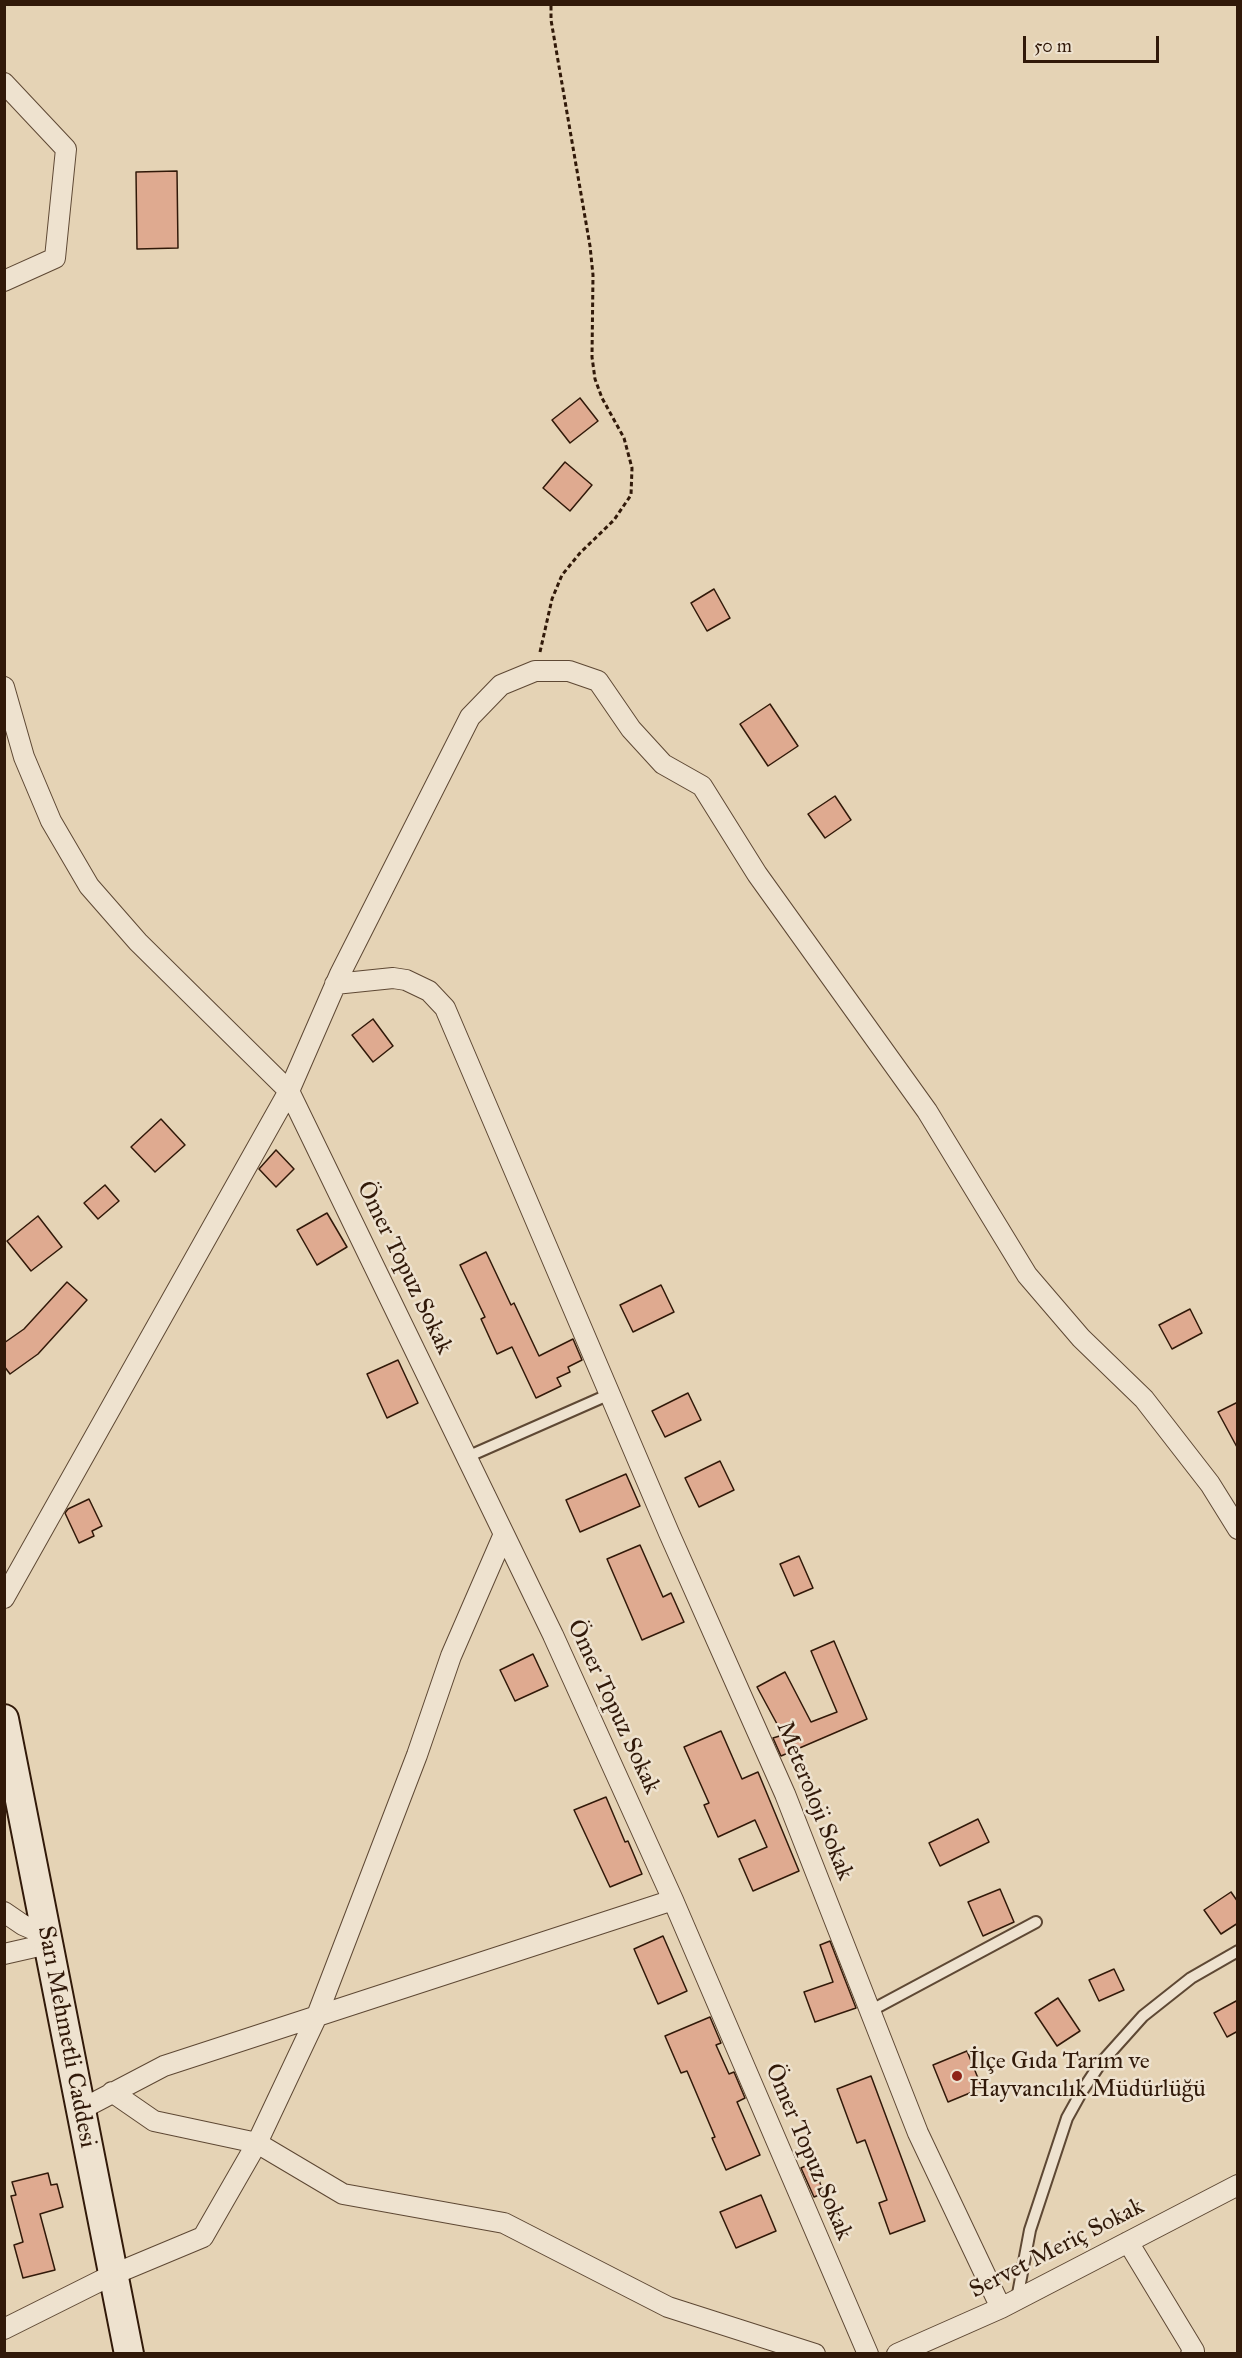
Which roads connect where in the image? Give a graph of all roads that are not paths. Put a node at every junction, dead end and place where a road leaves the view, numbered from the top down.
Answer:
1 (4, 83) edge
2 (4, 281) edge
3 (4, 687) edge
4 (335, 984) junction
5 (289, 1091) junction
6 (610, 1394) junction
7 (467, 1457) junction
8 (1238, 1529) edge
9 (504, 1534) junction
10 (4, 1599) edge
11 (4, 1719) edge
12 (673, 1900) junction
13 (4, 1912) edge
14 (1036, 1922) dead end
15 (47, 1939) junction
16 (1238, 1951) edge
17 (4, 1954) edge
18 (870, 2011) junction
19 (316, 2018) junction
20 (112, 2092) junction
21 (80, 2110) junction
22 (257, 2143) junction
23 (1238, 2185) edge
24 (1128, 2242) junction
25 (112, 2275) junction
26 (1009, 2303) junction
27 (4, 2329) edge
28 (129, 2354) edge
29 (814, 2354) edge
30 (868, 2354) edge
31 (897, 2354) edge
32 (1191, 2354) edge

1 - 2 street
3 - 5 street, Ömer Topuz Sokak
4 - 5 street
4 - 6 street, Meteroloji Sokak
4 - 8 street
5 - 7 street, Ömer Topuz Sokak
5 - 10 street
6 - 7 lane
6 - 18 street, Meteroloji Sokak
7 - 9 street, Ömer Topuz Sokak
9 - 12 street, Ömer Topuz Sokak
9 - 19 street
11 - 15 street, Sarı Mehmetli Caddesi
12 - 19 street
12 - 30 street, Ömer Topuz Sokak
13 - 15 street
14 - 18 lane
15 - 17 street
15 - 21 street, Sarı Mehmetli Caddesi
16 - 26 lane
18 - 26 street, Meteroloji Sokak
19 - 20 street
19 - 22 street
20 - 21 street
20 - 22 street
21 - 25 street, Sarı Mehmetli Caddesi
22 - 25 street
22 - 29 street
23 - 24 street, Servet Meriç Sokak
24 - 26 street, Servet Meriç Sokak
24 - 32 street
25 - 27 street
25 - 28 street, Sarı Mehmetli Caddesi
26 - 31 street, Servet Meriç Sokak

